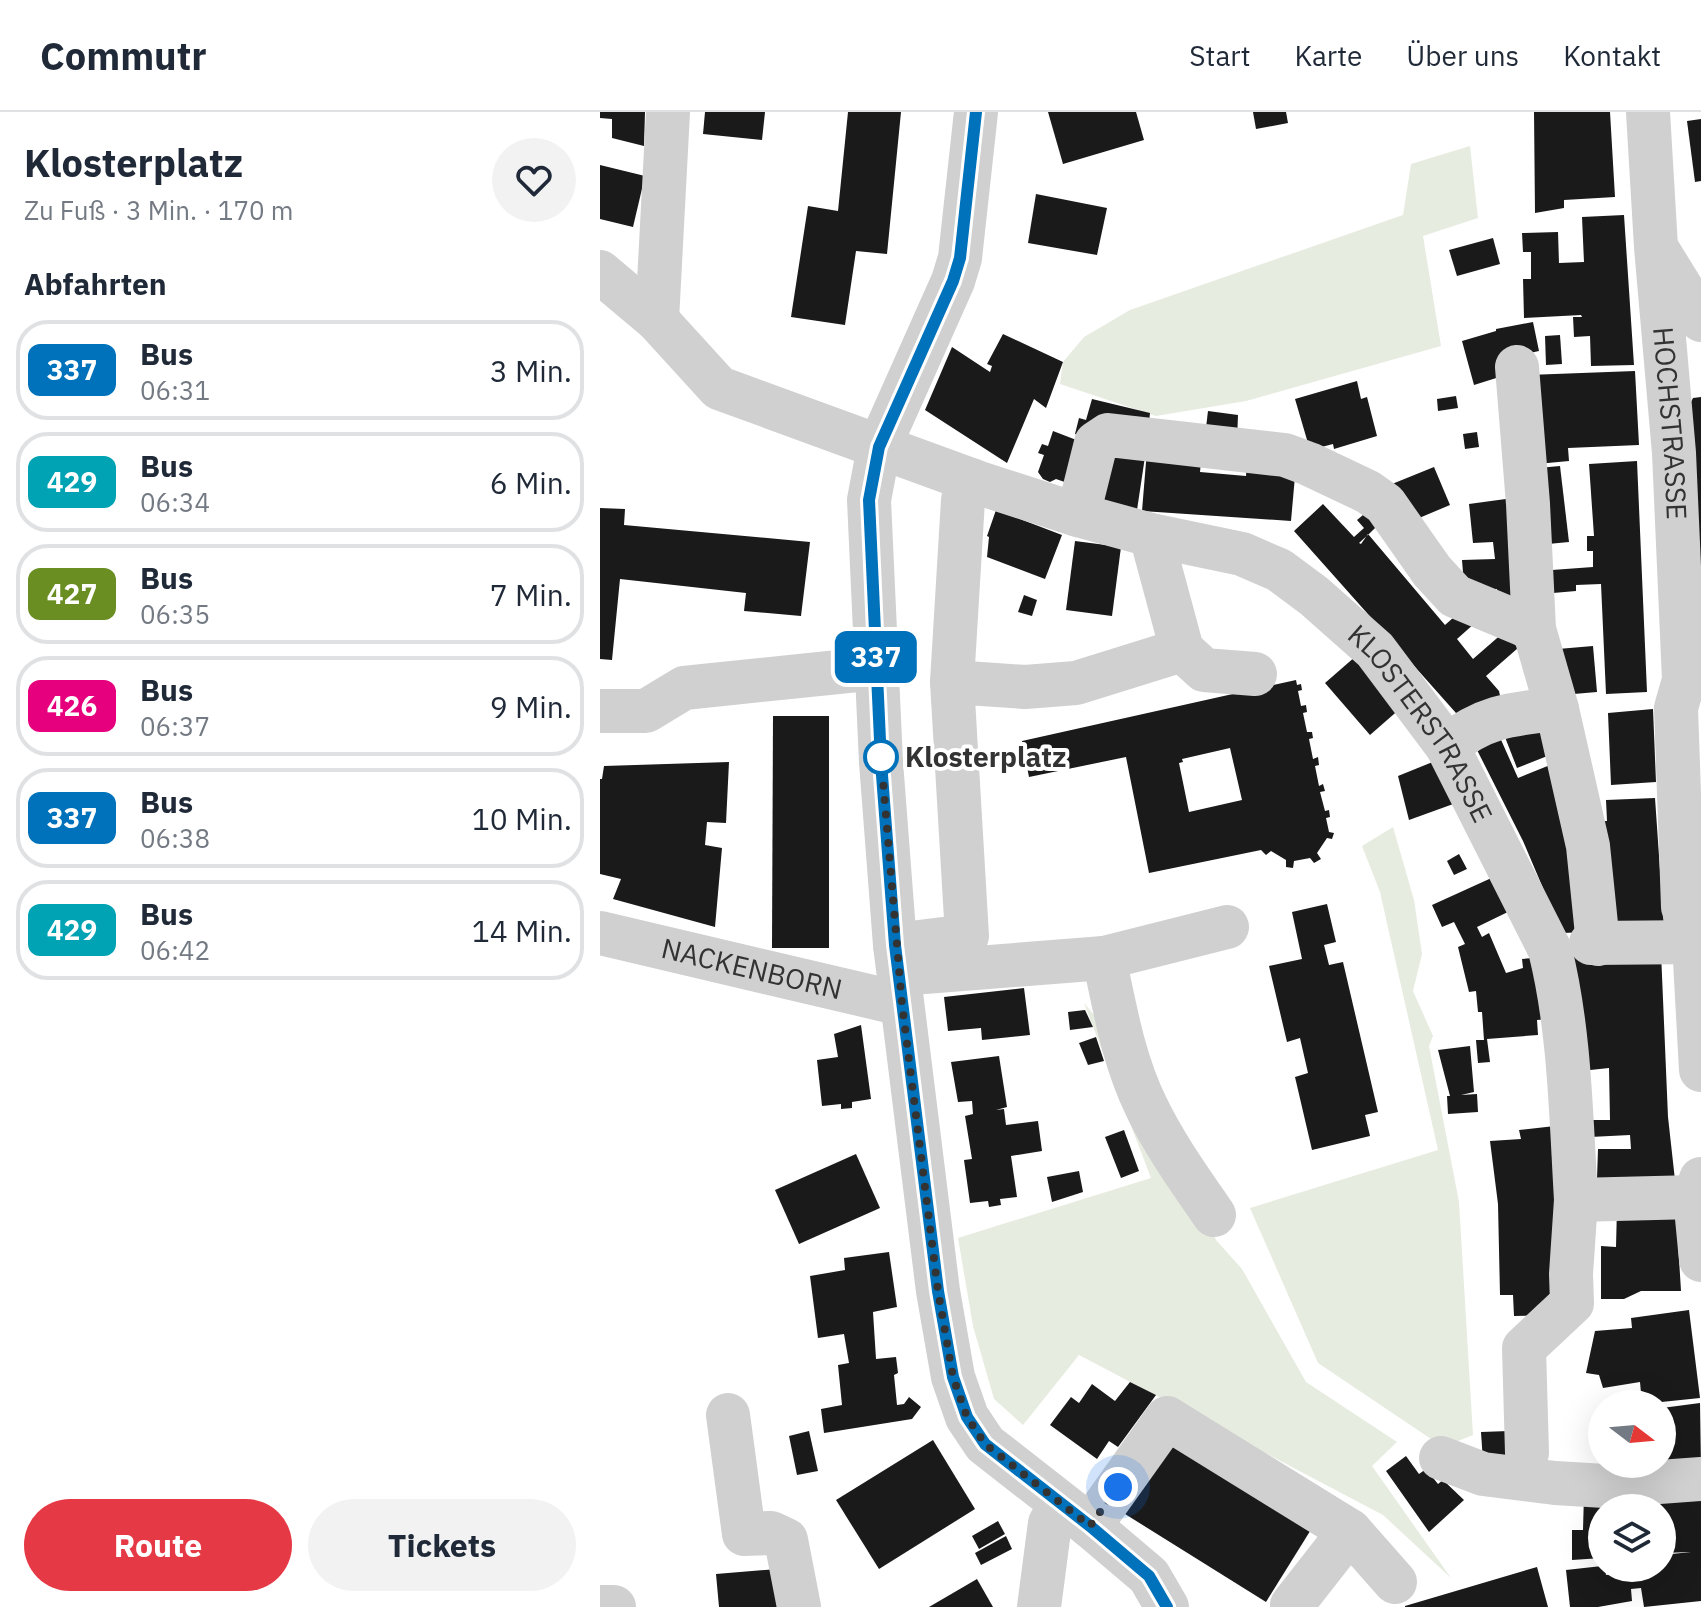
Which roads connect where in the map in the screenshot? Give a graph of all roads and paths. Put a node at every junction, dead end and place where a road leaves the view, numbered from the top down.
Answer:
1 (668, 112) edge
2 (976, 112) edge
3 (1654, 114) edge
4 (1656, 247) junction
5 (600, 272) edge
6 (657, 320) junction
7 (1701, 320) edge
8 (1517, 367) dead end
9 (1684, 371) edge
10 (879, 447) junction
11 (975, 481) junction
12 (1078, 515) junction
13 (1151, 535) junction
14 (1534, 629) junction
15 (1182, 650) junction
16 (877, 668) junction
17 (1255, 674) dead end
18 (952, 682) junction
19 (1688, 707) edge
20 (1557, 709) junction
21 (600, 711) edge
22 (1447, 746) junction
23 (1227, 927) dead end
24 (600, 933) edge
25 (1698, 942) edge
26 (1104, 958) junction
27 (899, 974) junction
28 (1701, 1070) edge
29 (1698, 1188) edge
30 (1576, 1200) junction
31 (1214, 1215) dead end
32 (1701, 1260) edge
33 (728, 1415) dead end
34 (1527, 1453) dead end
35 (1441, 1458) dead end
36 (1701, 1479) edge
37 (1076, 1515) junction
38 (1350, 1531) junction
39 (1395, 1582) dead end
40 (1292, 1605) dead end
41 (600, 1607) edge
42 (614, 1607) edge
43 (799, 1607) edge
44 (1039, 1607) edge
45 (1167, 1607) edge

1 - 6 street
2 - 10 street
3 - 4 street, HOCHSTRASSE
4 - 7 street
4 - 9 street, HOCHSTRASSE
5 - 6 street, KLOSTERSTRASSE
6 - 10 street, KLOSTERSTRASSE
8 - 14 street
9 - 19 street, HOCHSTRASSE
10 - 11 street, KLOSTERSTRASSE
10 - 16 street
11 - 12 street, KLOSTERSTRASSE
11 - 18 street
12 - 13 street, KLOSTERSTRASSE
12 - 14 street
13 - 15 street
13 - 22 street, KLOSTERSTRASSE
14 - 20 street
15 - 17 street
15 - 18 street
16 - 21 street
16 - 27 street
18 - 27 street
19 - 25 street, HOCHSTRASSE
20 - 22 street
20 - 25 street
22 - 30 street, KLOSTERSTRASSE
23 - 26 street
24 - 27 street, NACKENBORN
25 - 28 street, HOCHSTRASSE
26 - 27 street
26 - 31 street
27 - 37 street
29 - 30 street
29 - 32 street
30 - 34 street, KLOSTERSTRASSE
33 - 43 street
35 - 36 street
37 - 38 street
37 - 44 street
37 - 45 street
38 - 39 street
38 - 40 street
41 - 42 street

